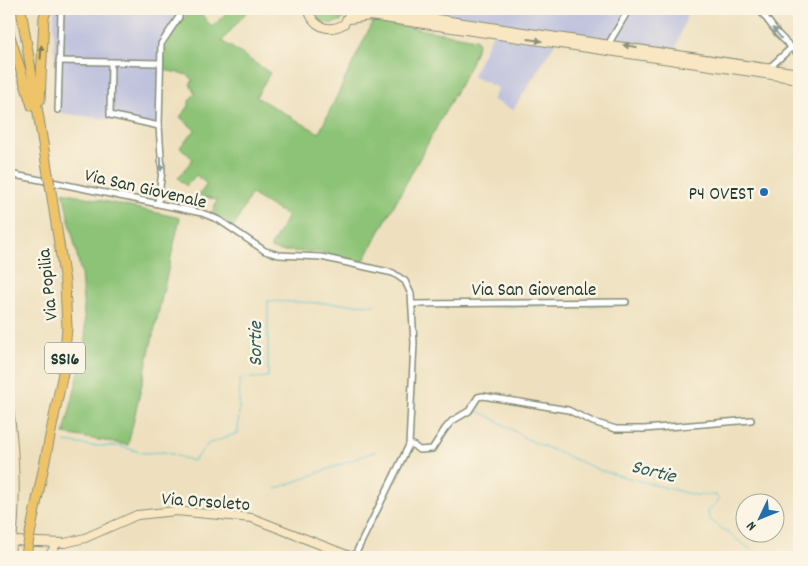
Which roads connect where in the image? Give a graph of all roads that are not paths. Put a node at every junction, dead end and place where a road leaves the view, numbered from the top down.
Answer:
1 (21, 9) edge
2 (47, 9) edge
3 (180, 9) edge
4 (302, 9) edge
5 (352, 9) edge
6 (370, 9) edge
7 (629, 9) edge
8 (758, 9) edge
9 (61, 11) dead end
10 (309, 12) edge
11 (349, 19) junction
12 (9, 33) edge
13 (609, 43) junction
14 (790, 48) junction
15 (799, 55) edge
16 (60, 61) junction
17 (111, 62) junction
18 (160, 63) junction
19 (769, 68) junction
20 (799, 73) edge
21 (799, 79) edge
22 (58, 110) dead end
23 (39, 118) junction
24 (159, 126) junction
25 (44, 147) junction
26 (9, 174) edge
27 (49, 180) junction
28 (158, 202) junction
29 (626, 302) dead end
30 (412, 304) junction
31 (9, 413) edge
32 (751, 420) dead end
33 (409, 445) junction
34 (13, 541) junction
35 (56, 544) junction
36 (25, 556) edge
37 (9, 557) edge
38 (50, 557) edge
39 (353, 557) edge

1 - 23 main road, Via Popilia / SS16
23 -> 2 main road
3 - 18 street
4 - 10 street
5 - 11 street
6 - 13 street
7 - 13 street
14 -> 8 street
9 - 16 street
10 - 11 street
11 -> 21 street
12 - 25 main road
19 -> 13 street
14 - 15 street
14 - 19 street
16 - 17 street
16 - 22 street
17 - 18 street
17 - 24 street
18 - 24 street
19 - 20 street
23 - 25 main road, Via Popilia / SS16
24 -> 28 street
25 - 27 main road, Via Popilia / SS16
26 - 27 street, Via San Giovenale
27 - 28 street, Via San Giovenale
27 - 36 main road, Via Popilia / SS16, bridge
28 - 30 street, Via San Giovenale
29 - 30 street, Via San Giovenale
30 - 33 street, Via San Giovenale
31 - 34 street
32 - 33 street
33 - 39 street, Via San Giovenale
34 - 35 street, Via Orsoleto
34 - 37 street
35 - 38 street
35 - 39 street, Via Orsoleto

